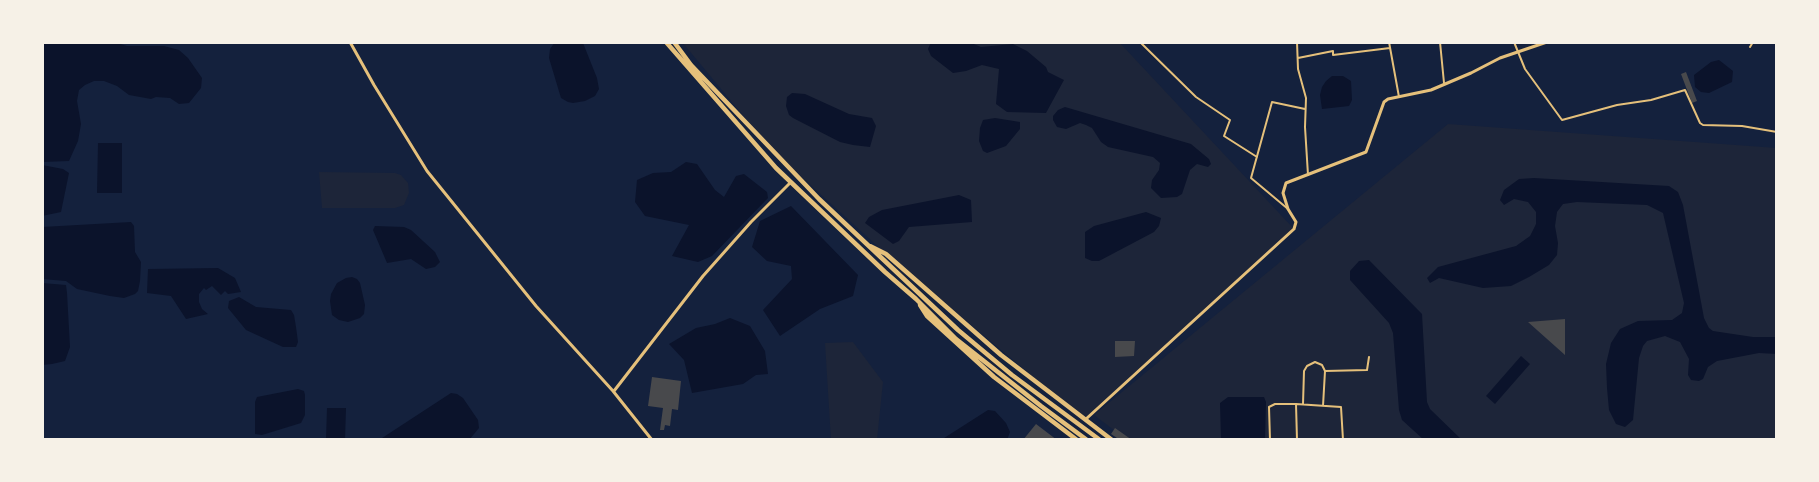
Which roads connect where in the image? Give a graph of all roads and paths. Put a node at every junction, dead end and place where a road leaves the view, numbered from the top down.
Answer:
1 (350, 42) edge
2 (666, 42) edge
3 (674, 42) edge
4 (1140, 42) edge
5 (1297, 42) edge
6 (1389, 42) edge
7 (1440, 42) edge
8 (1514, 42) edge
9 (1547, 42) edge
10 (1753, 42) edge
11 (1750, 47) dead end
12 (1390, 48) junction
13 (1518, 51) junction
14 (1298, 58) junction
15 (1444, 83) junction
16 (1399, 97) junction
17 (1305, 109) junction
18 (1777, 132) edge
19 (1257, 157) junction
20 (1308, 175) junction
21 (797, 176) junction
22 (790, 182) junction
23 (1288, 209) junction
24 (867, 245) junction
25 (916, 299) junction
26 (1369, 357) dead end
27 (1325, 371) junction
28 (614, 391) junction
29 (1296, 404) junction
30 (1303, 405) junction
31 (1323, 406) junction
32 (1085, 420) junction
33 (652, 440) edge
34 (1077, 440) edge
35 (1087, 440) edge
36 (1100, 440) edge
37 (1112, 440) edge
38 (1270, 440) edge
39 (1297, 440) edge
40 (1343, 440) edge

1 - 28 street
2 - 22 highway
3 - 21 highway
4 - 19 street
5 - 14 street
6 - 12 street
7 - 15 street
8 - 13 street
9 - 13 street
10 - 11 street
12 - 14 street
12 - 16 street
13 - 15 street
13 - 18 street
14 - 17 street
15 - 16 street
16 - 20 street
17 - 19 street
17 - 20 street
19 - 23 street
20 - 23 street
21 - 22 highway
21 - 24 highway
22 - 25 highway
22 - 28 street
23 - 32 street
24 - 32 highway
24 - 36 highway
25 - 34 highway
25 - 35 highway
26 - 27 street
27 - 30 street
27 - 31 street
28 - 33 street
29 - 30 street
29 - 38 street
29 - 39 street
30 - 31 street
31 - 40 street
32 - 37 highway

